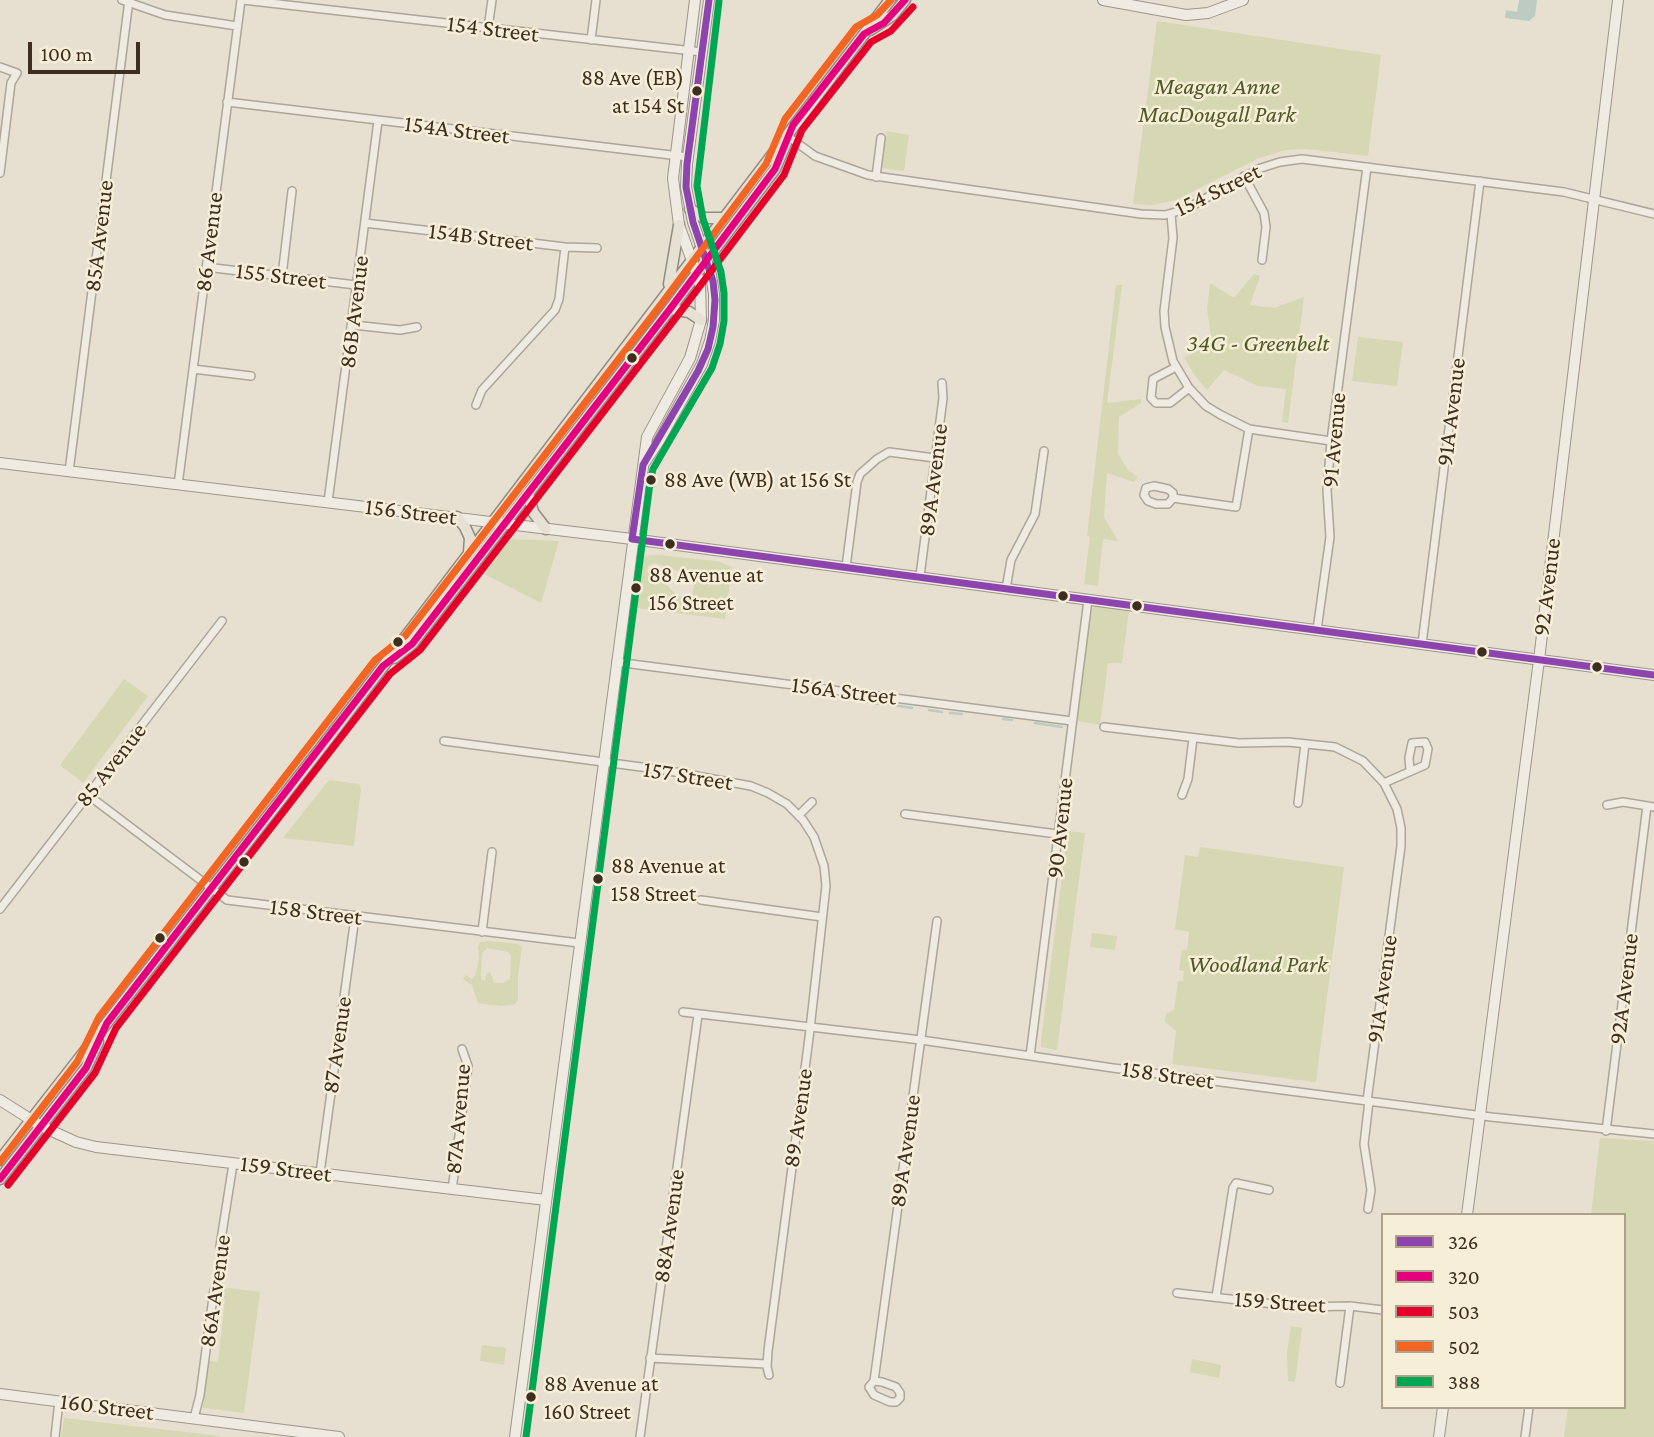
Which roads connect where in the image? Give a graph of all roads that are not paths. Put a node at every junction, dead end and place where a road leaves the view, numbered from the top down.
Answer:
1 (242, 0) edge
2 (492, 0) edge
3 (596, 0) edge
4 (695, 0) edge
5 (709, 0) edge
6 (890, 0) edge
7 (905, 0) edge
8 (1103, 0) edge
9 (1243, 0) edge
10 (1618, 0) edge
11 (126, 1) edge
12 (237, 26) junction
13 (488, 28) junction
14 (864, 34) junction
15 (591, 40) junction
16 (689, 51) junction
17 (702, 52) junction
18 (0, 67) edge
19 (227, 102) junction
20 (378, 121) junction
21 (793, 125) junction
22 (789, 136) junction
23 (881, 138) dead end
24 (675, 155) junction
25 (688, 157) junction
26 (1367, 167) junction
27 (0, 173) edge
28 (1244, 176) junction
29 (876, 177) junction
30 (1480, 181) junction
31 (292, 191) dead end
32 (1595, 200) junction
33 (690, 209) junction
34 (1171, 214) junction
35 (1654, 214) edge
36 (723, 218) junction
37 (365, 223) junction
38 (679, 225) junction
39 (701, 246) junction
40 (565, 247) junction
41 (597, 248) dead end
42 (692, 258) junction
43 (706, 260) junction
44 (1262, 260) dead end
45 (206, 267) junction
46 (697, 272) junction
47 (282, 276) junction
48 (356, 285) junction
49 (668, 290) junction
50 (670, 309) junction
51 (701, 320) junction
52 (353, 325) junction
53 (417, 327) dead end
54 (1176, 368) junction
55 (193, 369) junction
56 (251, 376) dead end
57 (942, 383) dead end
58 (1189, 388) junction
59 (476, 405) dead end
60 (1249, 429) junction
61 (1331, 441) junction
62 (1044, 451) dead end
63 (935, 458) junction
64 (0, 463) edge
65 (643, 465) junction
66 (69, 471) junction
67 (178, 485) junction
68 (528, 494) junction
69 (1173, 498) dead end
70 (328, 502) junction
71 (457, 517) junction
72 (493, 522) junction
73 (505, 524) junction
74 (546, 529) junction
75 (632, 539) junction
76 (466, 557) junction
77 (846, 567) junction
78 (920, 576) junction
79 (1006, 589) junction
80 (1088, 600) junction
81 (222, 621) dead end
82 (1317, 630) junction
83 (1422, 644) junction
84 (1539, 660) junction
85 (616, 662) junction
86 (383, 666) junction
87 (1654, 675) edge
88 (1072, 721) junction
89 (1104, 727) dead end
90 (1193, 738) junction
91 (444, 741) dead end
92 (1305, 744) junction
93 (603, 763) junction
94 (1410, 771) dead end
95 (1384, 783) junction
96 (88, 795) junction
97 (1182, 795) dead end
98 (812, 802) dead end
99 (1298, 803) dead end
100 (1607, 804) dead end
101 (1651, 806) edge
102 (905, 814) dead end
103 (799, 815) junction
104 (1057, 834) junction
105 (492, 852) dead end
106 (823, 860) joint
107 (211, 889) junction
108 (701, 900) dead end
109 (0, 909) edge
110 (355, 917) junction
111 (822, 917) junction
112 (937, 921) dead end
113 (482, 932) junction
114 (579, 943) junction
115 (683, 1012) dead end
116 (698, 1015) junction
117 (810, 1027) junction
118 (921, 1040) junction
119 (462, 1049) dead end
120 (1030, 1056) junction
121 (0, 1100) edge
122 (1368, 1101) junction
123 (1481, 1115) junction
124 (35, 1124) junction
125 (1606, 1130) junction
126 (1654, 1134) edge
127 (0, 1160) edge
128 (233, 1164) junction
129 (320, 1173) junction
130 (0, 1179) edge
131 (1269, 1189) dead end
132 (452, 1190) junction
133 (546, 1200) junction
134 (1368, 1209) dead end
135 (1468, 1213) edge
136 (1177, 1293) dead end
137 (1216, 1297) junction
138 (1350, 1306) junction
139 (1381, 1310) edge
140 (650, 1358) junction
141 (766, 1364) junction
142 (769, 1375) dead end
143 (874, 1381) dead end
144 (1340, 1384) dead end
145 (0, 1394) edge
146 (59, 1401) junction
147 (1443, 1409) edge
148 (1529, 1409) edge
149 (194, 1418) junction
150 (55, 1437) edge
151 (339, 1437) edge
152 (515, 1437) edge
153 (640, 1437) edge
154 (1439, 1437) edge
155 (1525, 1437) edge

1 - 12 street, 86 Avenue
1 - 13 street, 154 Street
2 - 13 street
3 - 15 street
4 - 16 main road
5 - 17 main road
6 - 14 main road
7 - 14 main road
8 - 9 main road
10 - 32 main road, 92 Avenue
11 - 12 street
11 - 66 street, 85A Avenue
12 - 19 street, 86 Avenue
13 - 15 street, 154 Street
14 - 21 main road
15 - 16 street, 154 Street
16 - 17 street, 154 Street
16 - 24 main road
17 - 25 main road
18 - 27 street
19 - 20 street, 154A Street
19 - 45 street, 86 Avenue
20 - 24 street, 154A Street
20 - 37 street, 86B Avenue
21 - 22 main road
21 - 36 main road
22 - 29 street, 154 Street
22 - 43 main road
23 - 29 street
24 - 25 street, 154A Street
24 - 38 main road
25 - 33 main road
26 - 28 street, 154 Street
26 - 30 street, 154 Street
26 - 61 street, 91 Avenue
28 - 34 street, 154 Street
28 - 44 street
29 - 34 street, 154 Street
30 - 32 street, 154 Street
30 - 83 street, 91A Avenue
31 - 47 street
32 - 35 street, 154 Street
32 - 84 main road, 92 Avenue
33 - 36 main road
33 - 39 main road
34 - 54 street
36 - 39 main road
37 - 40 street, 154B Street
37 - 48 street, 86B Avenue
38 - 42 main road
38 - 49 main road
39 - 42 main road
39 - 43 main road
40 - 41 street, 154B Street
40 - 59 street
42 - 46 main road
42 - 49 main road
43 - 46 main road
43 - 65 main road
45 - 47 street, 155 Street
45 - 55 street, 86 Avenue
46 - 50 main road
46 - 51 main road
47 - 48 street, 155 Street
48 - 52 street, 86B Avenue
49 - 72 main road
50 - 51 main road
50 - 68 main road
51 - 65 main road
52 - 53 street
52 - 70 street, 86B Avenue
54 - 58 street
54 - 58 street
55 - 56 street
55 - 67 street, 86 Avenue
57 - 63 street, 89A Avenue
58 - 60 street
60 - 61 street
60 - 69 street
61 - 82 street, 91 Avenue
62 - 79 street
63 - 77 street
63 - 78 street, 89A Avenue
64 - 66 main road, 156 Street
65 - 75 main road
66 - 67 main road, 156 Street
67 - 70 main road, 156 Street
68 - 73 main road
68 - 74 main road
70 - 71 main road, 156 Street
71 - 72 main road, 156 Street
71 - 76 main road
72 - 73 main road, 156 Street
72 - 76 main road
73 - 74 main road, 156 Street
73 - 86 main road
74 - 75 main road, 156 Street
75 - 77 main road, 156 Street
75 - 85 main road
76 - 86 main road
77 - 78 main road, 156 Street
78 - 79 main road, 156 Street
79 - 80 main road, 156 Street
80 - 82 main road, 156 Street
80 - 88 street, 90 Avenue
81 - 96 street, 85 Avenue
82 - 83 main road, 156 Street
83 - 84 main road, 156 Street
84 - 87 main road, 156 Street
84 - 123 main road, 92 Avenue
85 - 88 street, 156A Street
85 - 93 main road
86 - 107 main road
88 - 104 street, 90 Avenue
89 - 90 street
90 - 92 street
90 - 97 street
91 - 93 street, 157 Street
92 - 95 street
92 - 99 street
93 - 103 street, 157 Street
93 - 114 main road
94 - 95 street
95 - 122 street, 91A Avenue
96 - 107 street, 158 Street
96 - 109 street, 85 Avenue
98 - 103 street
100 - 101 street
101 - 125 street, 92A Avenue
102 - 104 street
103 - 106 street, 157 Street
104 - 120 street, 90 Avenue
105 - 113 street
106 - 111 street, 89 Avenue
107 - 110 street, 158 Street
107 - 124 main road
108 - 111 street
110 - 113 street, 158 Street
110 - 129 street, 87 Avenue
111 - 117 street, 89 Avenue
112 - 118 street, 89A Avenue
113 - 114 street, 158 Street
114 - 133 main road
115 - 116 street, 158 Street
116 - 117 street, 158 Street
116 - 140 street, 88A Avenue
117 - 118 street, 158 Street
117 - 141 street, 89 Avenue
118 - 120 street, 158 Street
118 - 143 street, 89A Avenue
119 - 132 street, 87A Avenue
120 - 122 street, 158 Street
121 - 124 main road, 159 Street
122 - 123 street, 158 Street
122 - 134 street, 91A Avenue
123 - 125 street, 158 Street
123 - 135 main road, 92 Avenue
124 - 127 main road
124 - 128 main road, 159 Street
124 - 130 main road
125 - 126 street, 158 Street
128 - 129 main road, 159 Street
128 - 149 street, 86A Avenue
129 - 132 main road, 159 Street
131 - 137 street
132 - 133 main road, 159 Street
133 - 152 main road
136 - 137 street, 159 Street
137 - 138 street, 159 Street
138 - 139 street, 159 Street
138 - 144 street
140 - 141 street
140 - 153 street, 88A Avenue
141 - 142 street, 89 Avenue
145 - 146 main road, 160 Street
146 - 149 main road, 160 Street
146 - 150 street
147 - 154 main road
148 - 155 street
149 - 151 main road, 160 Street

